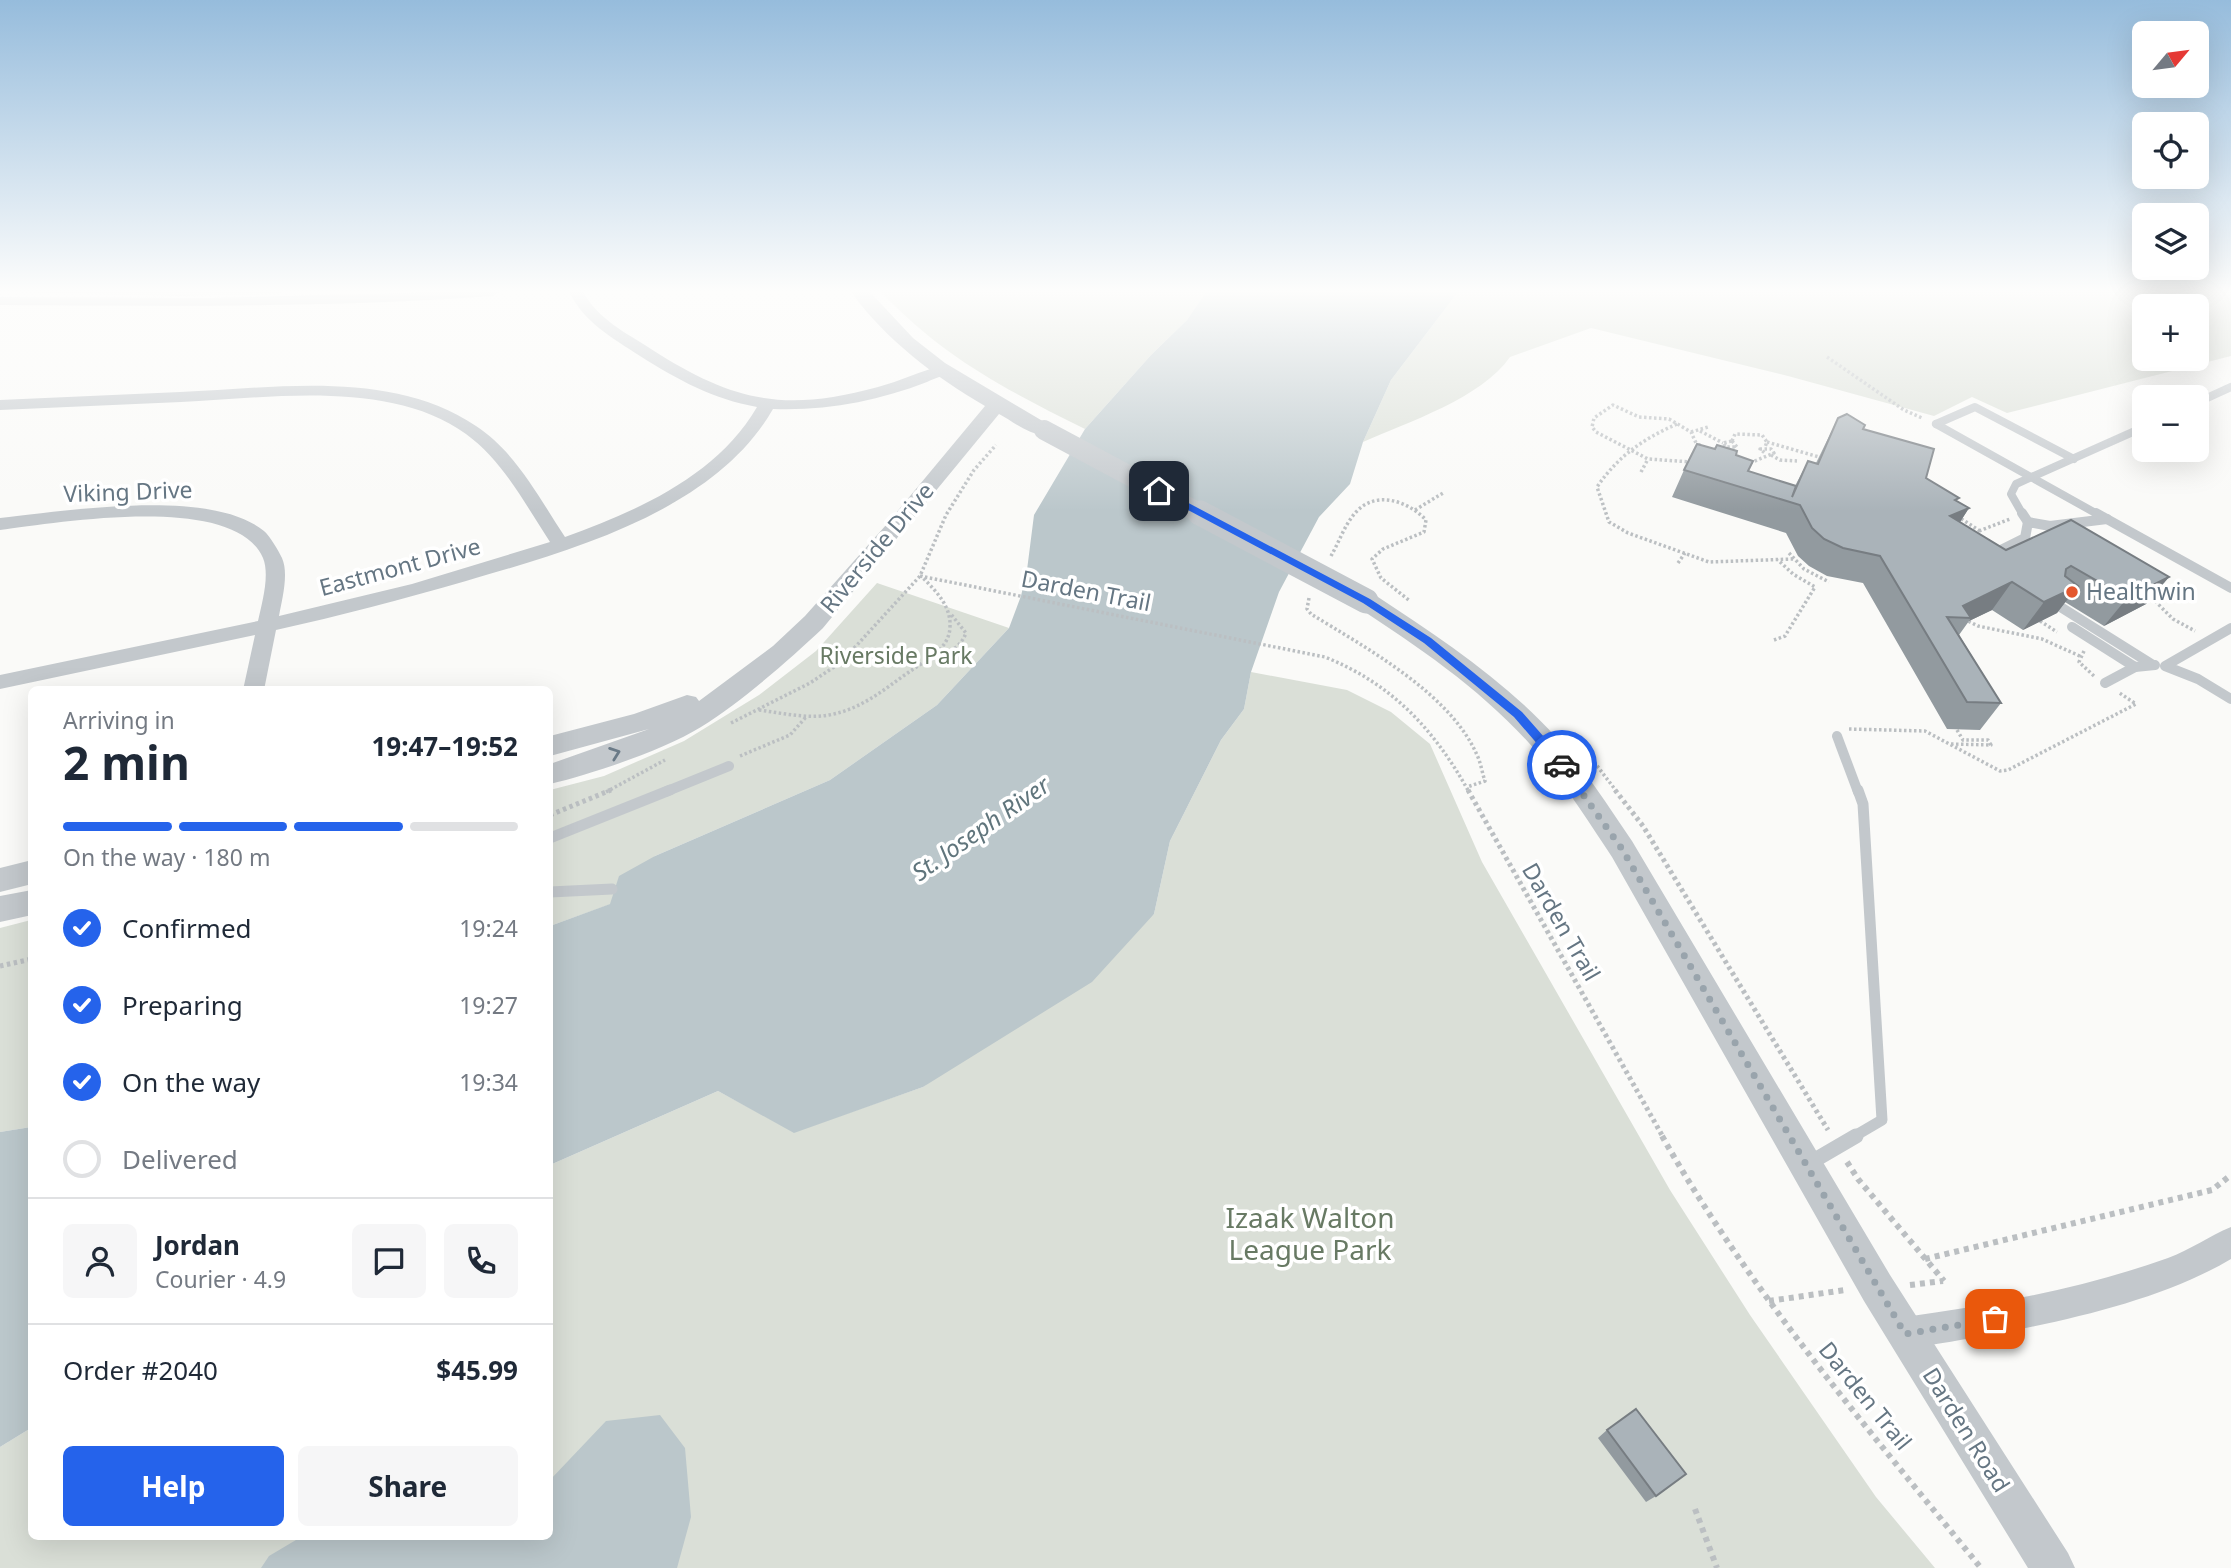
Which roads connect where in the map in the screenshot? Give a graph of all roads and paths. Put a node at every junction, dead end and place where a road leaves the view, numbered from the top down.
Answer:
1 (666, 365) edge
2 (937, 365) edge
3 (1839, 365) edge
4 (943, 370) junction
5 (2231, 387) edge
6 (2209, 397) edge
7 (997, 404) junction
8 (0, 405) edge
9 (767, 405) junction
10 (1677, 424) junction
11 (1936, 424) junction
12 (1708, 427) dead end
13 (1700, 431) junction
14 (1691, 432) junction
15 (2132, 433) edge
16 (1767, 442) junction
17 (1765, 447) junction
18 (1629, 449) junction
19 (1709, 452) edge
20 (1767, 456) junction
21 (1819, 457) edge
22 (1648, 459) junction
23 (2074, 459) junction
24 (1703, 460) edge
25 (1797, 461) dead end
26 (1744, 469) edge
27 (1641, 472) dead end
28 (2033, 477) junction
29 (1443, 493) dead end
30 (1946, 509) edge
31 (1415, 510) dead end
32 (2107, 519) junction
33 (2028, 523) junction
34 (0, 524) edge
35 (1980, 530) junction
36 (1970, 535) edge
37 (561, 545) junction
38 (1685, 553) junction
39 (1789, 553) dead end
40 (1993, 554) edge
41 (1777, 559) junction
42 (1793, 559) junction
43 (1678, 563) dead end
44 (1818, 577) junction
45 (1829, 582) dead end
46 (1810, 584) junction
47 (2138, 588) edge
48 (2231, 588) edge
49 (2051, 601) edge
50 (949, 613) junction
51 (1960, 616) edge
52 (266, 627) junction
53 (2071, 627) dead end
54 (2231, 628) edge
55 (1774, 640) dead end
56 (2211, 640) junction
57 (2078, 645) dead end
58 (2082, 657) junction
59 (928, 660) junction
60 (2153, 665) junction
61 (2165, 666) junction
62 (2135, 667) junction
63 (745, 681) junction
64 (0, 682) edge
65 (2105, 683) junction
66 (254, 686) edge
67 (2231, 699) edge
68 (758, 710) dead end
69 (806, 717) junction
70 (1957, 730) dead end
71 (1842, 732) joint
72 (1950, 744) junction
73 (553, 745) edge
74 (729, 766) joint
75 (553, 773) edge
76 (553, 837) edge
77 (28, 873) edge
78 (0, 880) edge
79 (612, 889) dead end
80 (553, 892) edge
81 (28, 903) edge
82 (0, 909) edge
83 (28, 960) edge
84 (0, 966) edge
85 (1806, 1166) junction
86 (2231, 1175) edge
87 (2231, 1242) edge
88 (1925, 1259) dead end
89 (1840, 1291) dead end
90 (1769, 1301) junction
91 (1905, 1334) junction
92 (1695, 1509) dead end
93 (1717, 1568) edge
94 (1981, 1568) edge
95 (2053, 1568) edge

1 - 9 street
2 - 4 street, Darden Road
3 - 11 path
4 - 7 street, Darden Road
4 - 9 street
5 - 6 lane
7 - 63 street, Riverside Drive
7 - 85 street, Darden Road, bridge
8 - 37 street
9 - 37 street, Eastmont Drive
10 - 14 path
10 - 18 path
10 - 18 path
11 - 23 lane
11 - 28 lane
12 - 13 path
13 - 14 path
13 - 16 path
14 - 19 path
15 - 23 lane
16 - 17 path
16 - 21 path
17 - 20 path
17 - 20 path
18 - 22 path
18 - 38 path
20 - 25 path
20 - 26 path
22 - 24 path
22 - 27 path
23 - 28 lane
28 - 32 lane
28 - 33 lane
29 - 31 path
30 - 35 path
32 - 33 lane
32 - 48 lane
33 - 35 path
33 - 40 lane
34 - 52 street, Viking Drive
35 - 36 path
37 - 52 street, Eastmont Drive
38 - 41 path
38 - 43 path
39 - 42 path
41 - 42 path
41 - 46 path
42 - 44 path
44 - 45 path
44 - 46 path
46 - 55 path
47 - 56 path
49 - 60 lane
50 - 59 path
50 - 59 path
50 - 90 path, Darden Trail
51 - 58 path
52 - 64 street, Eastmont Drive
52 - 66 street, Viking Drive
53 - 62 lane
54 - 56 lane
56 - 61 lane
57 - 58 path
58 - 65 path
59 - 69 path
60 - 61 lane
60 - 62 lane
61 - 67 lane
62 - 65 lane
63 - 73 street, Riverside Drive
75 -> 63 street, Riverside Drive
65 - 72 path
68 - 69 path
69 - 74 path
70 - 72 path
71 - 72 path
71 - 85 lane
74 - 76 lane
77 - 78 street
79 - 80 lane
81 - 82 street
83 - 84 path
85 - 91 street, Darden Road
86 - 88 path
87 - 91 street
89 - 90 path
90 - 94 path, Darden Trail
91 - 95 street, Darden Road
92 - 93 path

